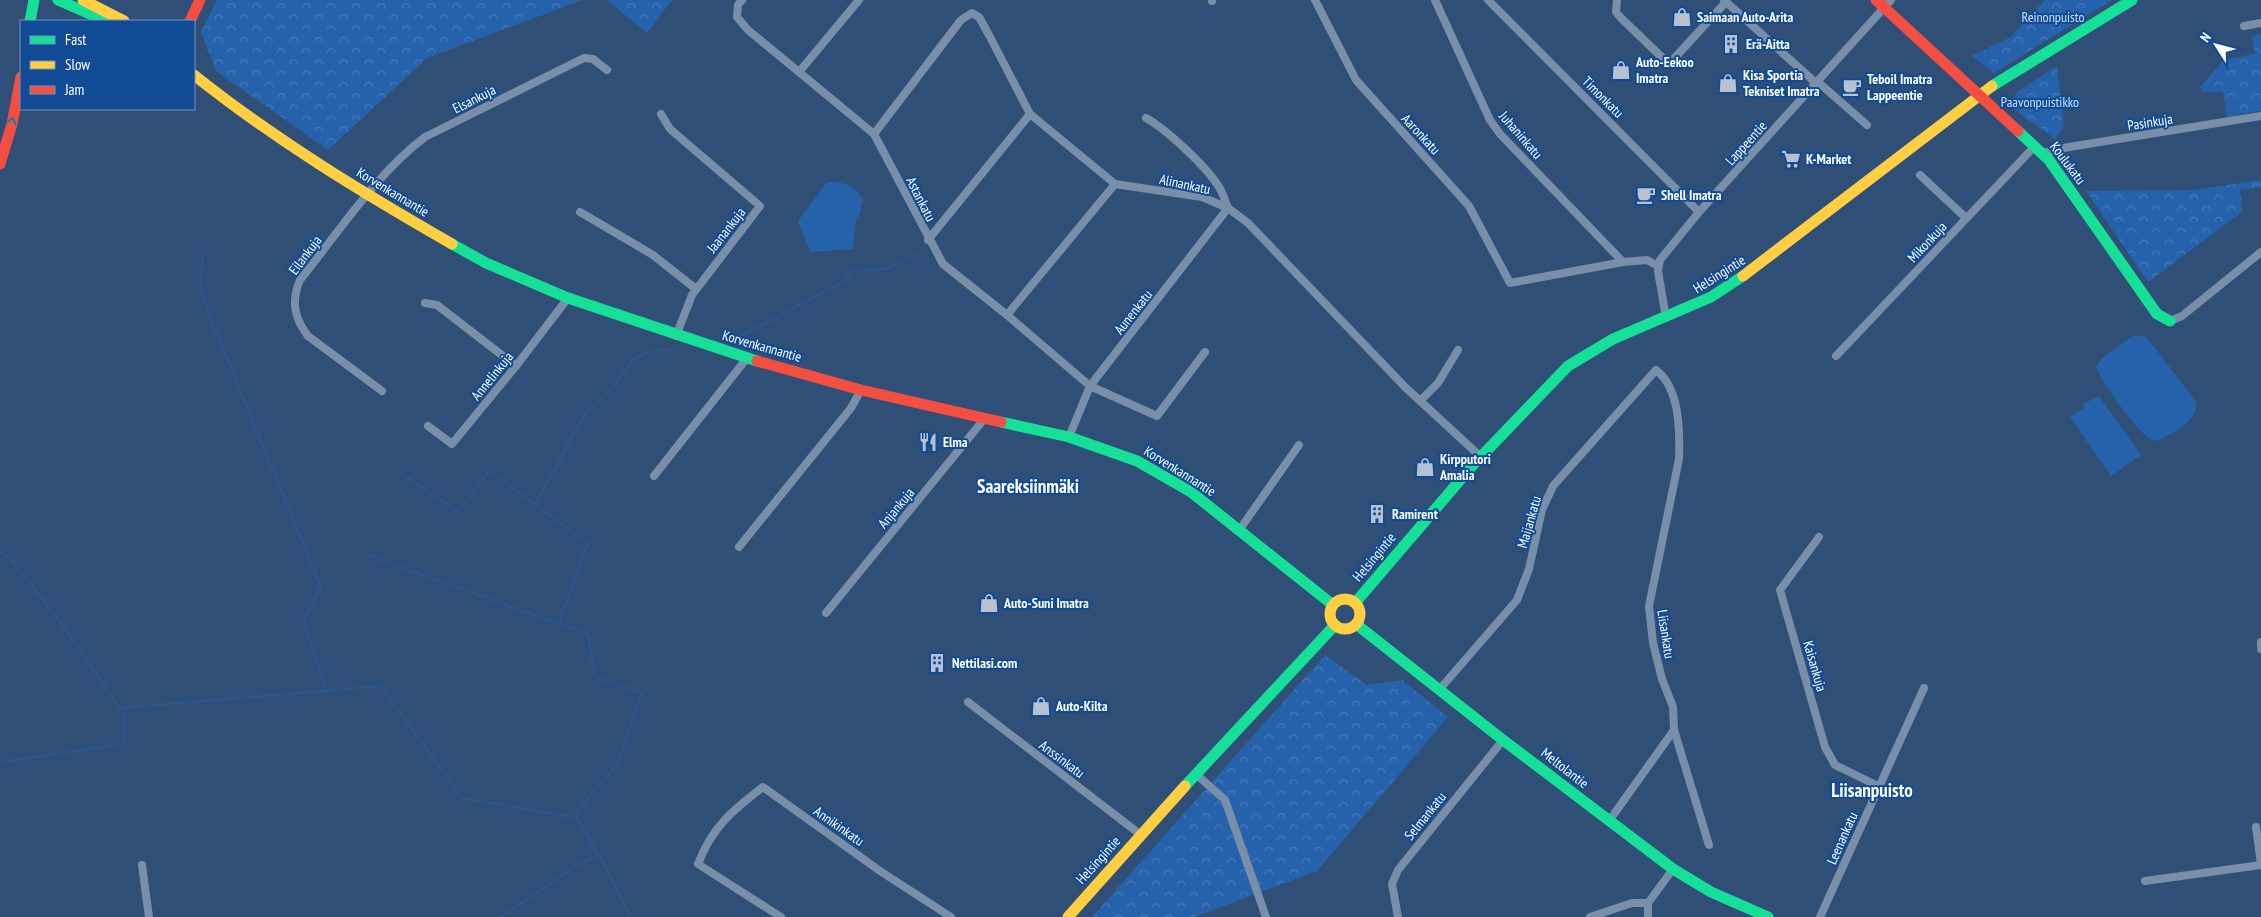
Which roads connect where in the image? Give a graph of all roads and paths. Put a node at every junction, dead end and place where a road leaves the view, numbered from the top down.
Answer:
1 (34, 0) edge
2 (58, 0) edge
3 (83, 0) edge
4 (200, 0) edge
5 (742, 0) edge
6 (859, 0) edge
7 (1315, 0) edge
8 (1435, 0) edge
9 (1488, 0) edge
10 (1617, 0) edge
11 (2132, 0) edge
12 (1725, 1) edge
13 (1884, 3) edge
14 (30, 20) edge
15 (104, 20) edge
16 (122, 20) edge
17 (190, 20) edge
18 (2261, 23) edge
19 (2244, 26) dead end
20 (606, 70) dead end
21 (799, 72) junction
22 (195, 76) edge
23 (20, 82) edge
24 (1817, 83) junction
25 (1979, 94) junction
26 (661, 114) dead end
27 (1030, 114) junction
28 (2261, 116) edge
29 (1146, 118) dead end
30 (1867, 125) dead end
31 (874, 134) junction
32 (2039, 150) junction
33 (0, 164) edge
34 (1920, 175) dead end
35 (1115, 184) junction
36 (367, 195) junction
37 (1228, 208) junction
38 (580, 212) dead end
39 (1699, 212) junction
40 (1966, 218) junction
41 (928, 240) junction
42 (2261, 252) edge
43 (1623, 262) junction
44 (1658, 266) junction
45 (696, 289) junction
46 (568, 298) junction
47 (425, 302) dead end
48 (1007, 314) junction
49 (1666, 318) junction
50 (2170, 321) joint
51 (676, 336) junction
52 (1458, 350) dead end
53 (1205, 352) dead end
54 (1836, 356) dead end
55 (747, 358) junction
56 (516, 366) junction
57 (1656, 370) joint
58 (1090, 386) junction
59 (861, 390) junction
60 (382, 391) dead end
61 (1420, 400) junction
62 (984, 418) junction
63 (428, 426) dead end
64 (1069, 438) junction
65 (1299, 445) dead end
66 (1481, 457) junction
67 (654, 476) dead end
68 (1240, 530) junction
69 (1819, 537) dead end
70 (739, 546) dead end
71 (1355, 603) junction
72 (1333, 605) junction
73 (826, 613) dead end
74 (1356, 624) junction
75 (1335, 625) junction
76 (2261, 642) edge
77 (2261, 650) edge
78 (1924, 688) dead end
79 (1439, 690) junction
80 (968, 702) dead end
81 (1674, 730) junction
82 (1504, 740) junction
83 (1196, 774) junction
84 (1878, 786) junction
85 (1609, 821) junction
86 (2256, 827) dead end
87 (1141, 835) junction
88 (1709, 845) dead end
89 (142, 865) dead end
90 (2261, 865) edge
91 (1673, 868) junction
92 (2145, 881) dead end
93 (1648, 902) junction
94 (150, 917) edge
95 (781, 917) edge
96 (951, 917) edge
97 (1068, 917) edge
98 (1266, 917) edge
99 (1398, 917) edge
100 (1590, 917) edge
101 (1648, 917) edge
102 (1768, 917) edge
103 (1820, 917) edge

1 - 14 main road
2 - 15 main road
3 - 16 main road
4 - 17 main road
5 - 21 street, Astankatu
6 - 21 street
7 - 43 street, Aaronkatu
8 - 43 street, Juhaninkatu
9 - 39 street, Timonkatu
10 - 12 street
11 - 25 main road, Helsingintie
12 - 24 street
13 - 24 street, Lappeentie
13 - 25 main road, Koulukatu
18 - 19 street
20 - 36 street, Elsankuja
21 - 31 street, Astankatu
22 - 36 main road, Korvenkannantie
33 -> 23 main road
24 - 30 street
24 - 39 street, Lappeentie
25 - 32 main road, Koulukatu
25 - 49 main road, Helsingintie
26 - 45 street, Jaanankuja
27 - 31 street
27 - 35 street
27 - 41 street
28 - 32 street, Pasinkuja
29 - 37 street
31 - 41 street, Astankatu
32 - 40 street, Mikonkuja
32 - 50 main road, Koulukatu
34 - 40 street
35 - 37 street, Alinankatu
35 - 48 street
36 - 46 main road, Korvenkannantie
36 - 60 street, Eilankuja
37 - 58 street, Aunenkatu
37 - 61 street, Alinankatu
38 - 45 street
39 - 44 street, Lappeentie
40 - 54 street, Mikonkuja
41 - 48 street, Astankatu
42 - 50 street
43 - 44 street
44 - 49 street
45 - 51 street, Jaanankuja
46 - 51 main road, Korvenkannantie
46 - 56 street, Annelinkuja
47 - 56 street
48 - 58 street, Astankatu
49 - 66 main road, Helsingintie
51 - 55 main road, Korvenkannantie
52 - 61 street
53 - 58 street, Astankatu
55 - 59 main road, Korvenkannantie
55 - 67 street
56 - 63 street, Annelinkuja
57 - 79 street, Maijankatu
57 - 81 street, Liisankatu
58 - 64 street, Aunenkatu
59 - 62 main road, Korvenkannantie
59 - 70 street
61 - 66 street, Alinankatu
62 - 64 main road, Korvenkannantie
62 - 73 street, Anjankuja
64 - 68 main road, Korvenkannantie
65 - 68 street
66 - 71 main road, Helsingintie
68 - 72 main road, Korvenkannantie
69 - 84 street, Kaisankuja
71 - 72 main road
71 - 74 main road
72 - 75 main road
74 - 75 main road
74 - 79 main road, Meltolantie
75 - 83 main road, Helsingintie
76 - 77 street
78 - 84 street, Leenankatu
79 - 82 main road, Meltolantie
80 - 87 street, Anssinkatu
81 - 85 street
81 - 88 street, Liisankatu
82 - 85 main road, Meltolantie
82 - 99 street, Selmankatu
83 - 87 main road, Helsingintie
83 - 98 street
84 - 103 street, Leenankatu
85 - 91 main road, Meltolantie
86 - 90 street
87 - 97 main road, Helsingintie
89 - 94 street
90 - 92 street
91 - 93 street
91 - 102 main road, Meltolantie
93 - 100 street
93 - 101 street
95 - 96 street, Annikinkatu

